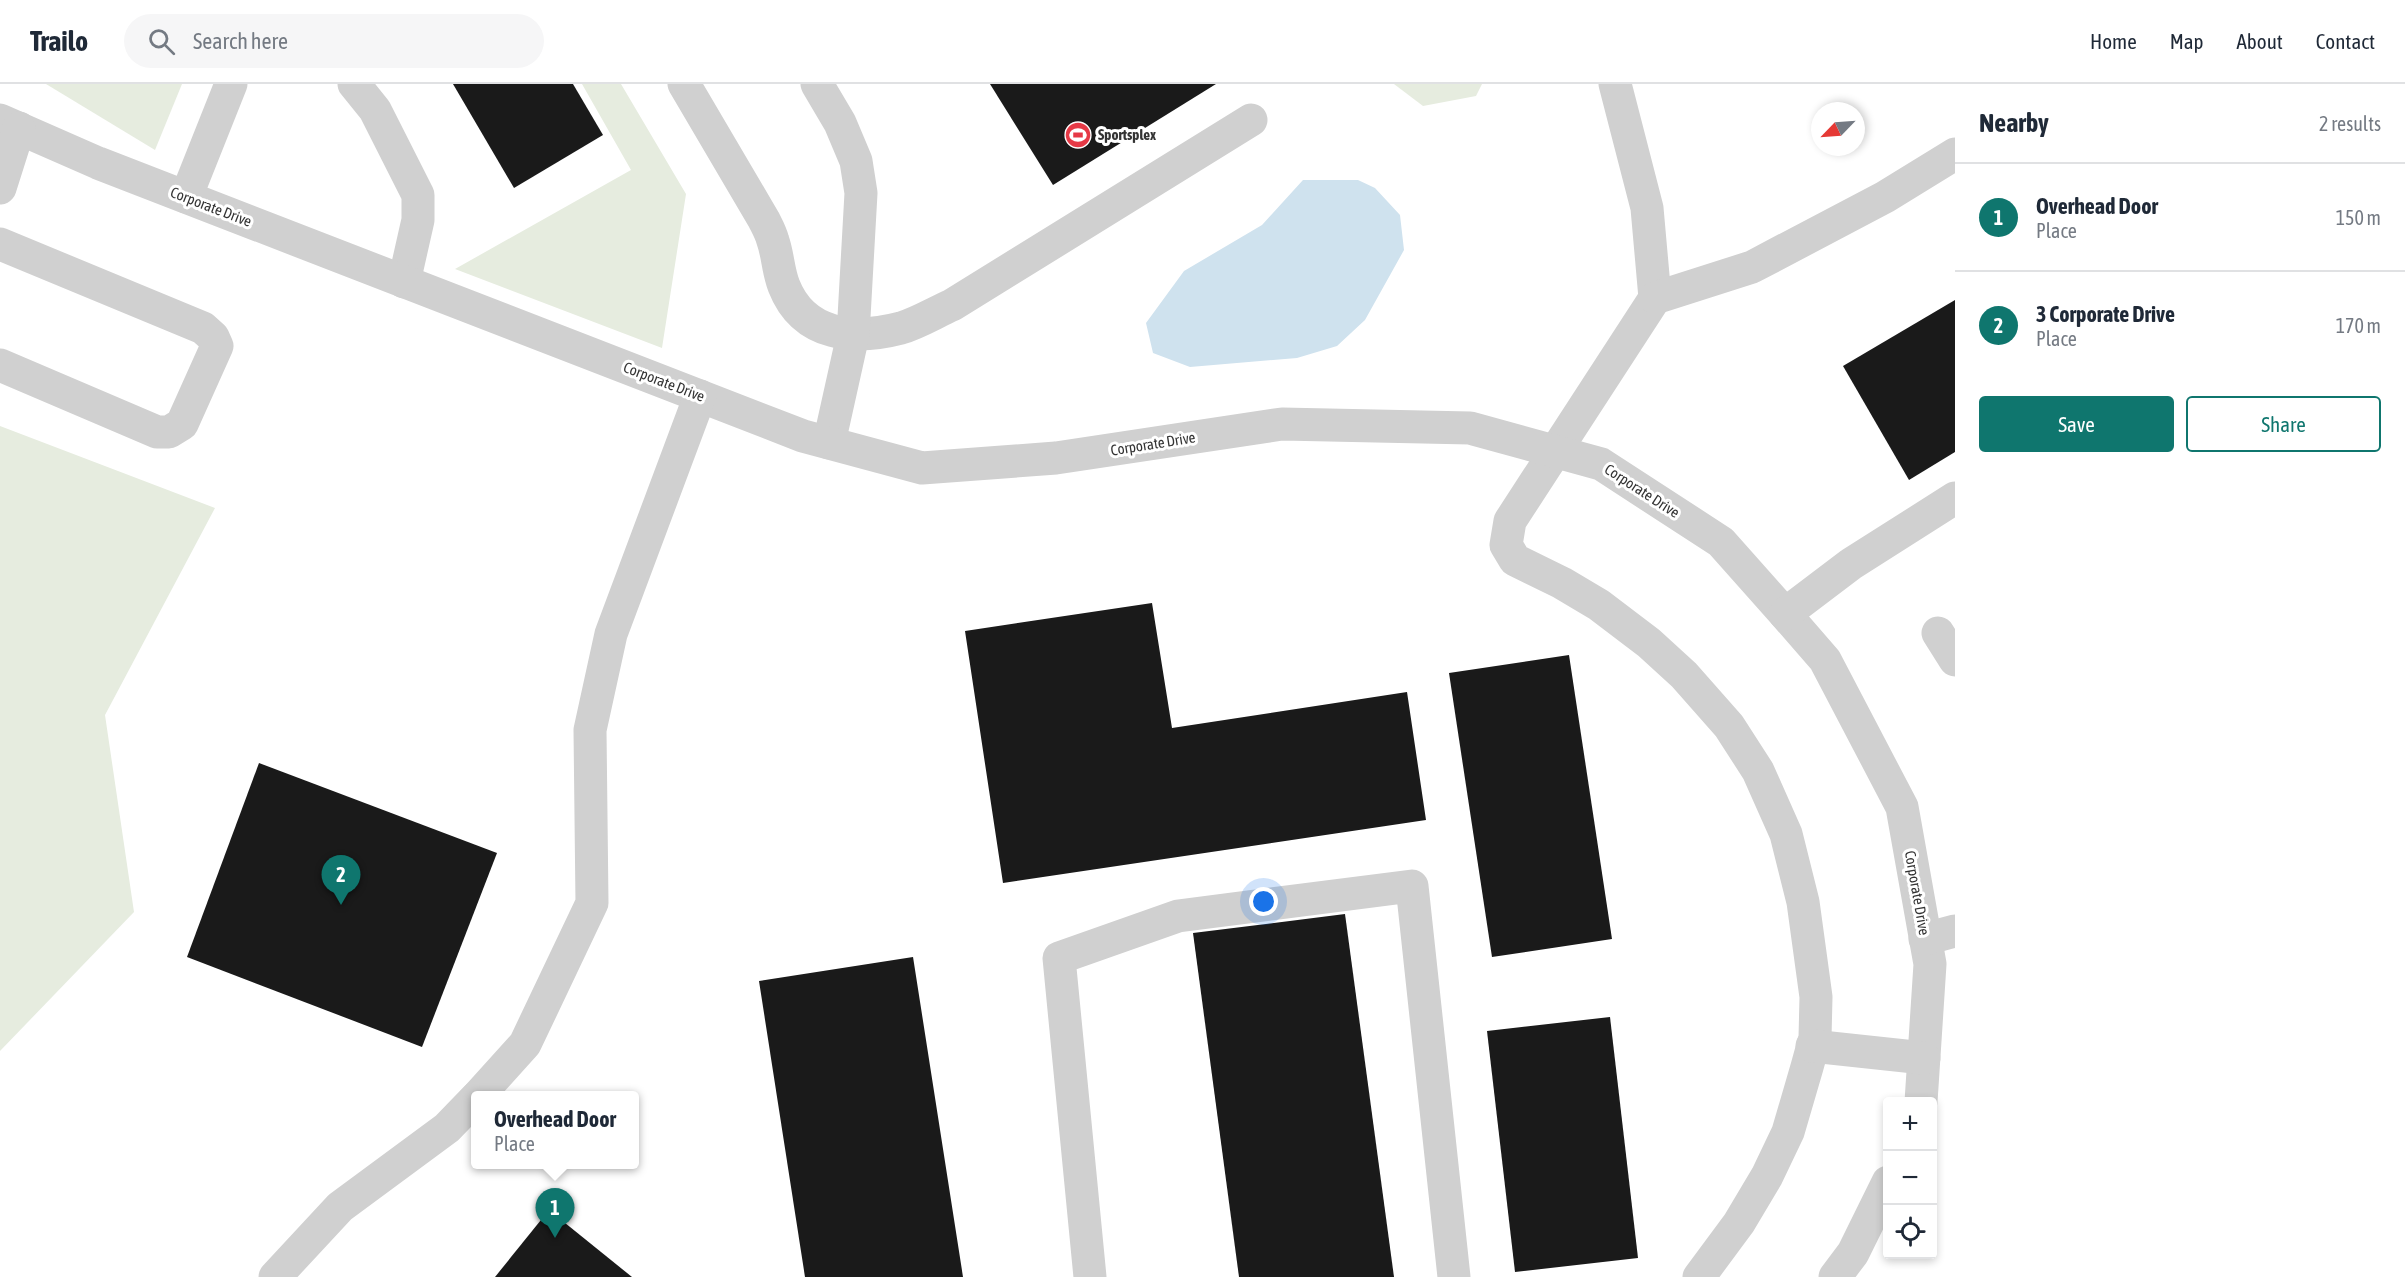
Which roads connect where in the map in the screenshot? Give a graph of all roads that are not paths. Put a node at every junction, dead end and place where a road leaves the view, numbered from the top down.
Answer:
1 (231, 84) edge
2 (354, 84) edge
3 (684, 84) edge
4 (817, 84) edge
5 (1615, 84) edge
6 (1251, 120) dead end
7 (9, 124) edge
8 (1955, 154) edge
9 (0, 188) edge
10 (186, 197) junction
11 (0, 244) edge
12 (404, 282) junction
13 (1655, 298) junction
14 (853, 335) junction
15 (0, 365) edge
16 (700, 396) junction
17 (829, 443) junction
18 (1556, 452) junction
19 (1955, 498) edge
20 (1785, 614) junction
21 (1940, 935) edge
22 (1812, 1046) junction
23 (1924, 1058) junction
24 (482, 1091) edge
25 (1921, 1097) edge
26 (471, 1103) edge
27 (1883, 1190) edge
28 (275, 1277) edge
29 (1090, 1277) edge
30 (1454, 1277) edge
31 (1699, 1277) edge
32 (1835, 1277) edge

1 - 10 street
2 - 12 street
3 - 14 street
4 - 14 street
5 - 13 street
6 - 14 street
7 - 9 street
7 - 10 street, Corporate Drive
8 - 13 street
10 - 12 street, Corporate Drive
11 - 15 street
12 - 16 street, Corporate Drive
13 - 18 street
14 - 17 street
16 - 17 street, Corporate Drive
16 - 24 street
17 - 18 street, Corporate Drive
18 - 20 street, Corporate Drive
18 - 22 street
19 - 20 street
20 - 21 street, Corporate Drive
21 - 23 street, Corporate Drive
22 - 23 street
22 - 31 street
23 - 25 street, Corporate Drive
26 - 28 street
27 - 32 street
29 - 30 street

